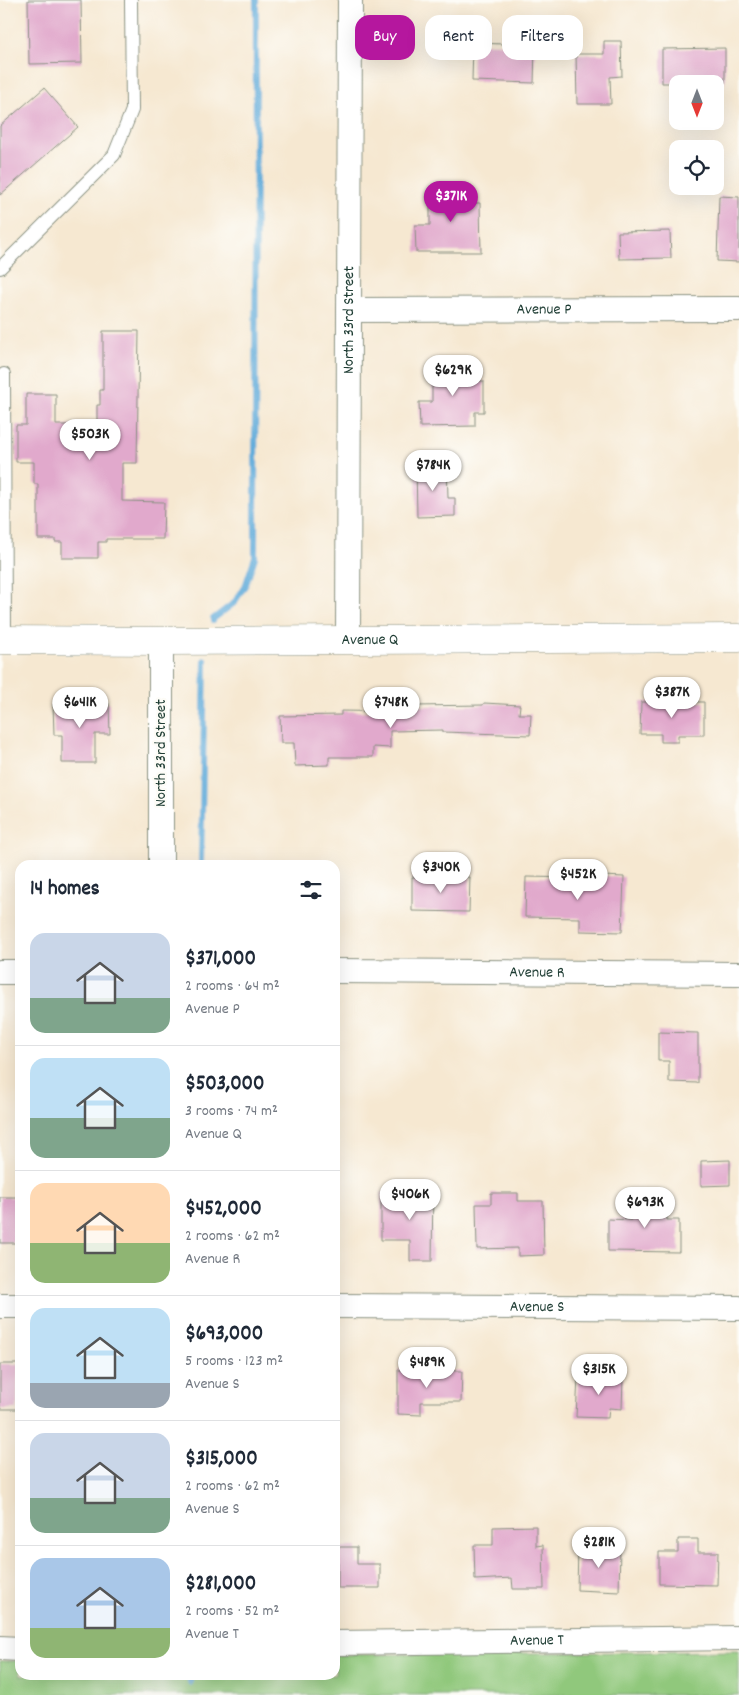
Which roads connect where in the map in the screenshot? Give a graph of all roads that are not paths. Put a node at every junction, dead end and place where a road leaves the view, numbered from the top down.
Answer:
1 (130, 0) edge
2 (350, 0) edge
3 (0, 268) edge
4 (739, 309) edge
5 (349, 310) junction
6 (4, 374) dead end
7 (2, 527) edge
8 (739, 638) edge
9 (2, 640) edge
10 (348, 640) junction
11 (161, 641) junction
12 (161, 860) edge
13 (340, 971) edge
14 (0, 972) edge
15 (15, 972) edge
16 (739, 974) edge
17 (0, 1306) edge
18 (15, 1306) edge
19 (340, 1306) edge
20 (739, 1308) edge
21 (739, 1638) edge
22 (340, 1643) edge
23 (0, 1648) edge
24 (15, 1649) edge

1 - 3 lane
2 - 5 street, North 33rd Street
4 - 5 street, Avenue P
5 - 10 street, North 33rd Street
6 - 7 lane
7 - 9 lane
8 - 10 street, Avenue Q
9 - 11 street, Avenue Q
10 - 11 street, Avenue Q
11 - 12 street, North 33rd Street
13 - 16 street, Avenue R
14 - 15 street
17 - 18 street
19 - 20 street, Avenue S
21 - 22 street, Avenue T
23 - 24 street

